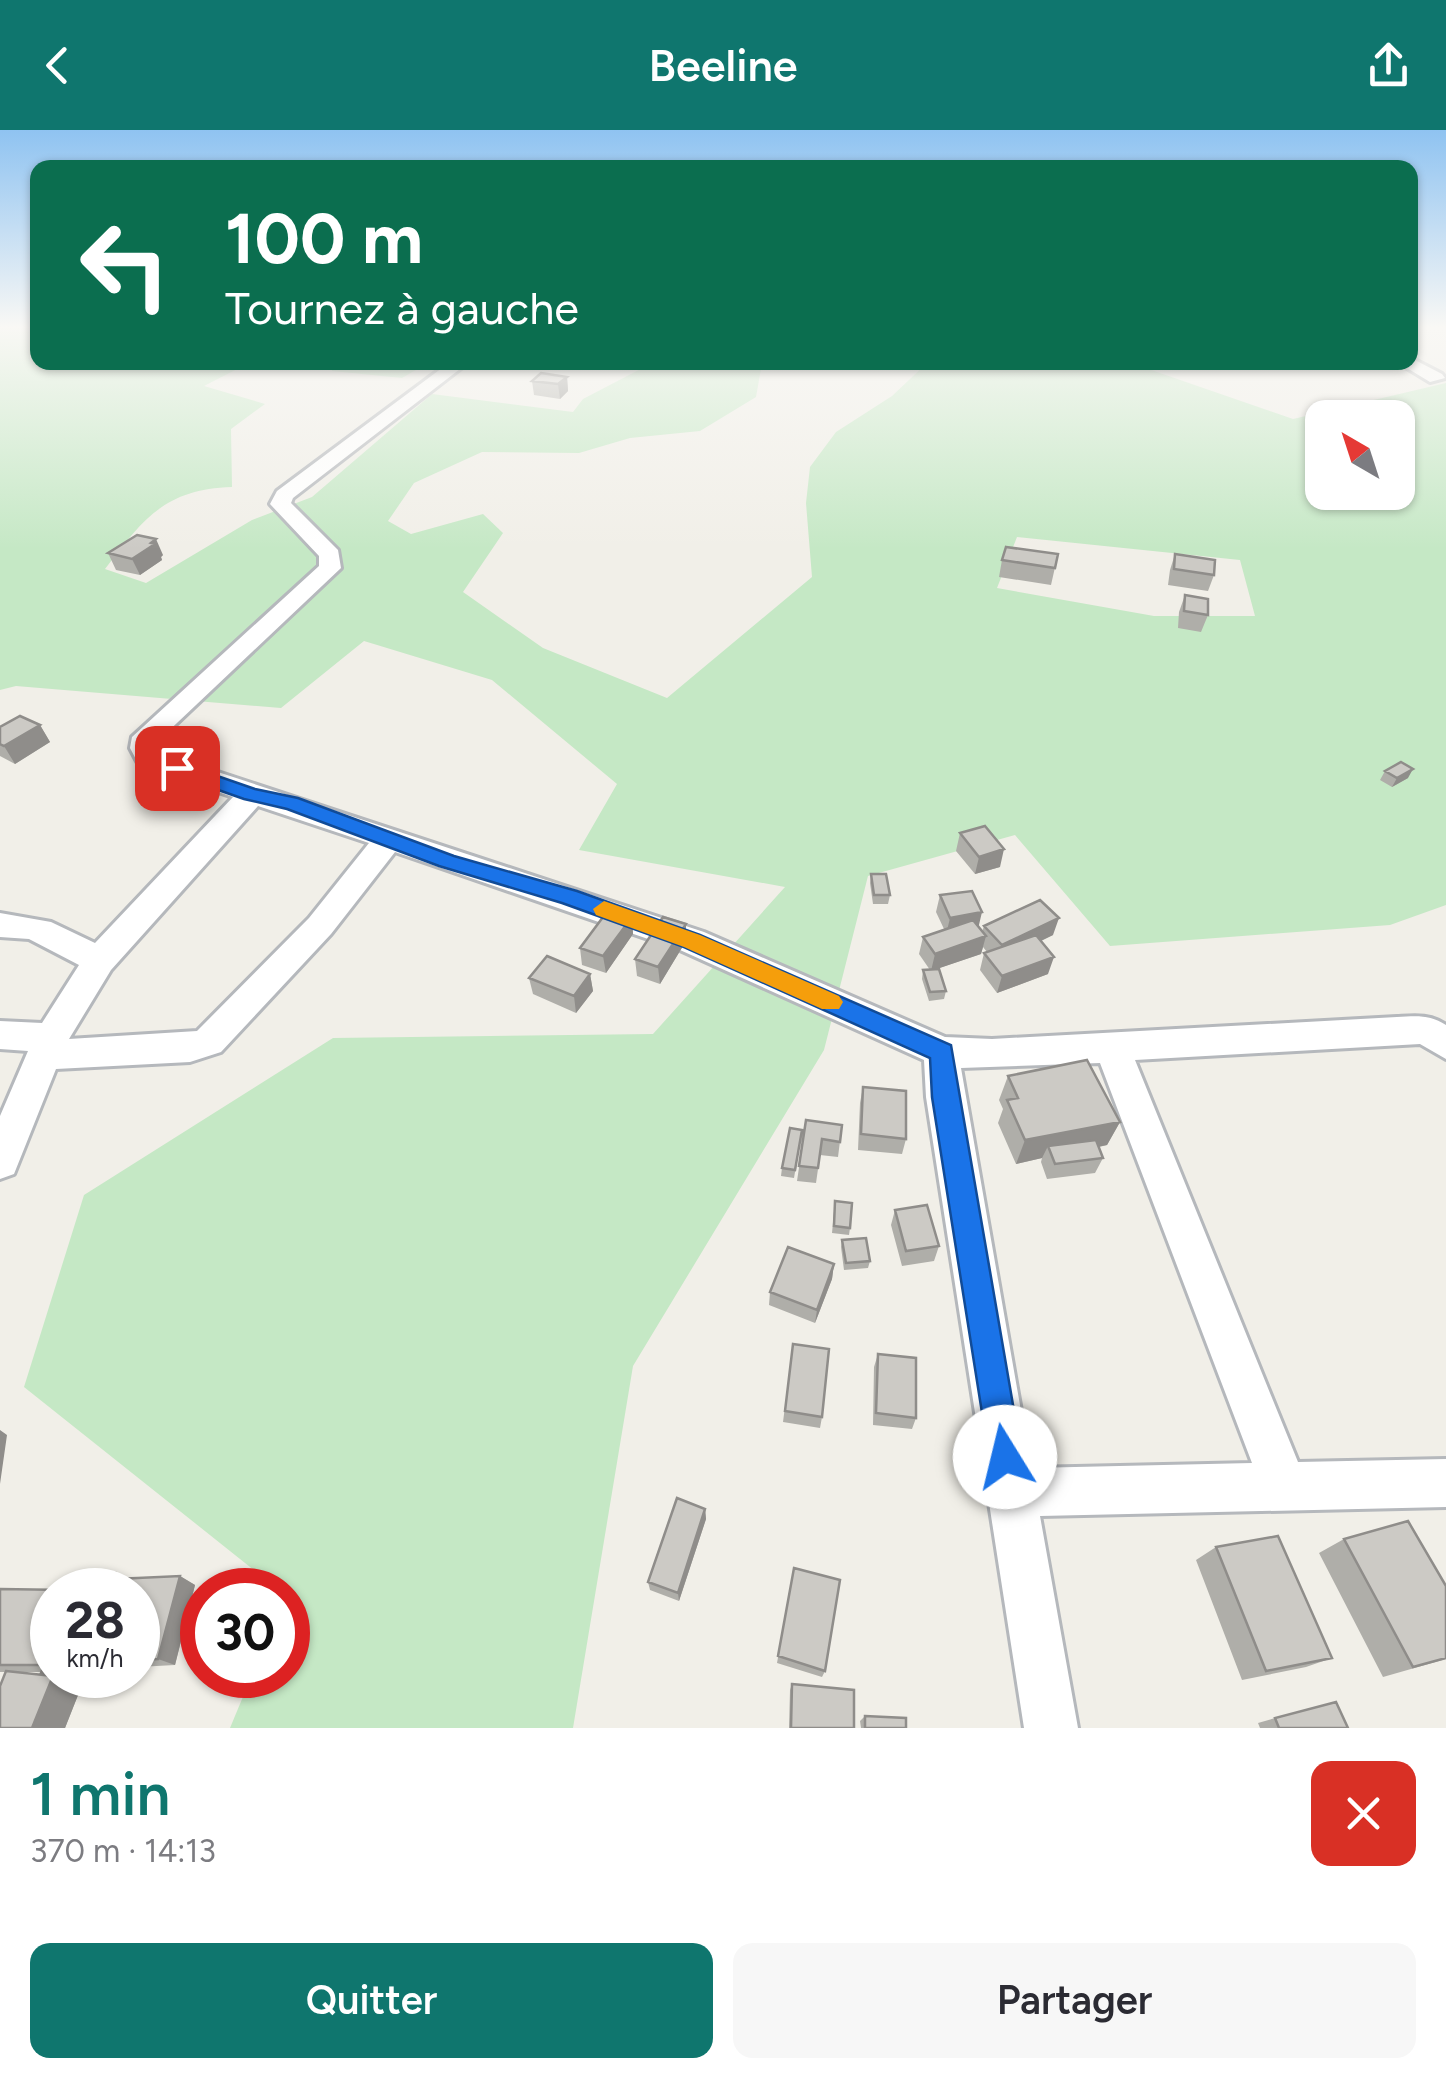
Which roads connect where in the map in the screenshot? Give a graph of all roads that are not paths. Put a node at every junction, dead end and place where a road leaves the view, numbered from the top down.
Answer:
1 (411, 400) edge
2 (251, 795) junction
3 (388, 840) junction
4 (0, 925) edge
5 (99, 961) junction
6 (0, 1035) edge
7 (1446, 1044) edge
8 (48, 1046) junction
9 (1112, 1047) junction
10 (942, 1052) junction
11 (0, 1162) edge
12 (1446, 1483) edge
13 (1284, 1486) junction
14 (1011, 1493) junction
15 (1050, 1728) edge

1 - 2 street
2 - 3 street
2 - 5 street
3 - 8 street
3 - 10 street
4 - 5 street
5 - 8 street
6 - 8 street
7 - 9 street
8 - 11 street
9 - 10 street
9 - 13 street
10 - 14 street
12 - 13 street
13 - 14 street
14 - 15 street

